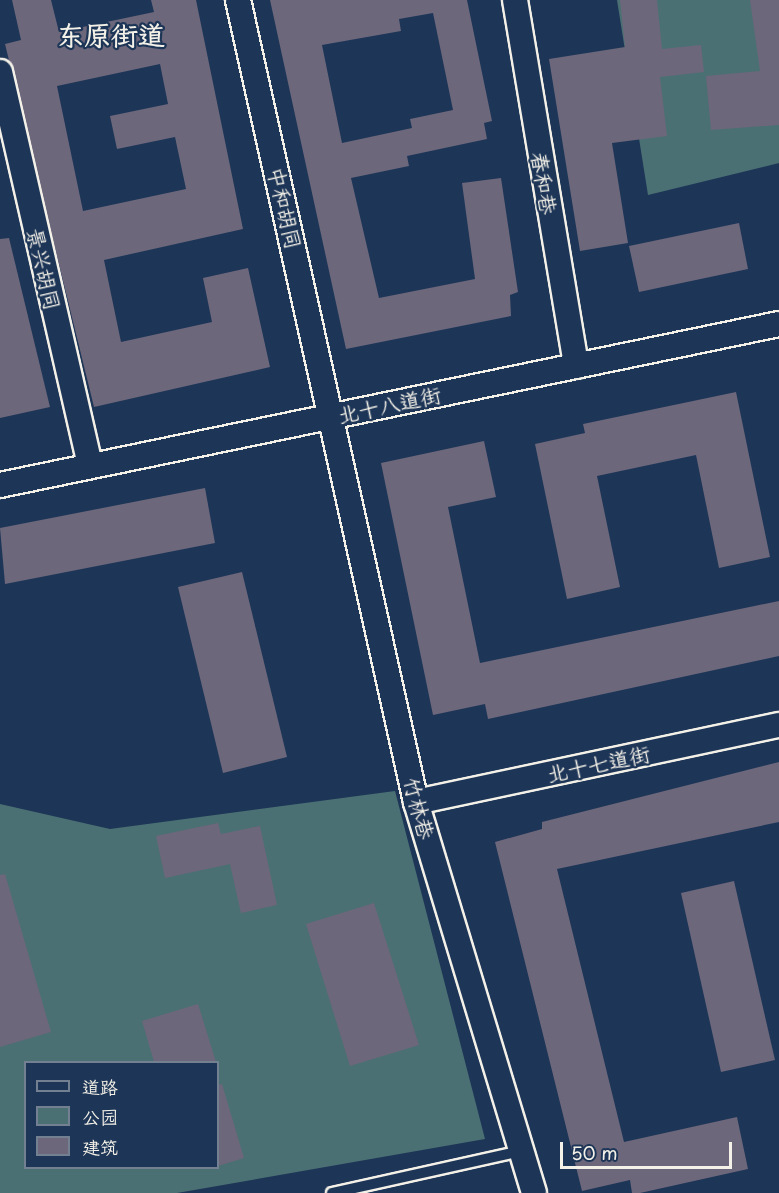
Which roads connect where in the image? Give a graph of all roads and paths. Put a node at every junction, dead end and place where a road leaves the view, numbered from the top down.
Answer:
1 (238, 0) edge
2 (515, 0) edge
3 (0, 72) edge
4 (779, 324) edge
5 (576, 366) junction
6 (333, 416) junction
7 (90, 466) junction
8 (0, 485) edge
9 (779, 724) edge
10 (416, 802) junction
11 (522, 1151) junction
12 (332, 1193) edge
13 (534, 1193) edge

1 - 6 street, 中和胡同
2 - 5 street, 春和巷
3 - 7 street, 景兴胡同
4 - 5 street, 北十八道街
5 - 6 street, 北十八道街
6 - 7 street, 北十八道街
6 - 10 street, 竹林巷
7 - 8 street, 北十八道街
9 - 10 street, 北十七道街
10 - 11 street, 竹林巷
11 - 12 lane
11 - 13 street, 竹林巷

